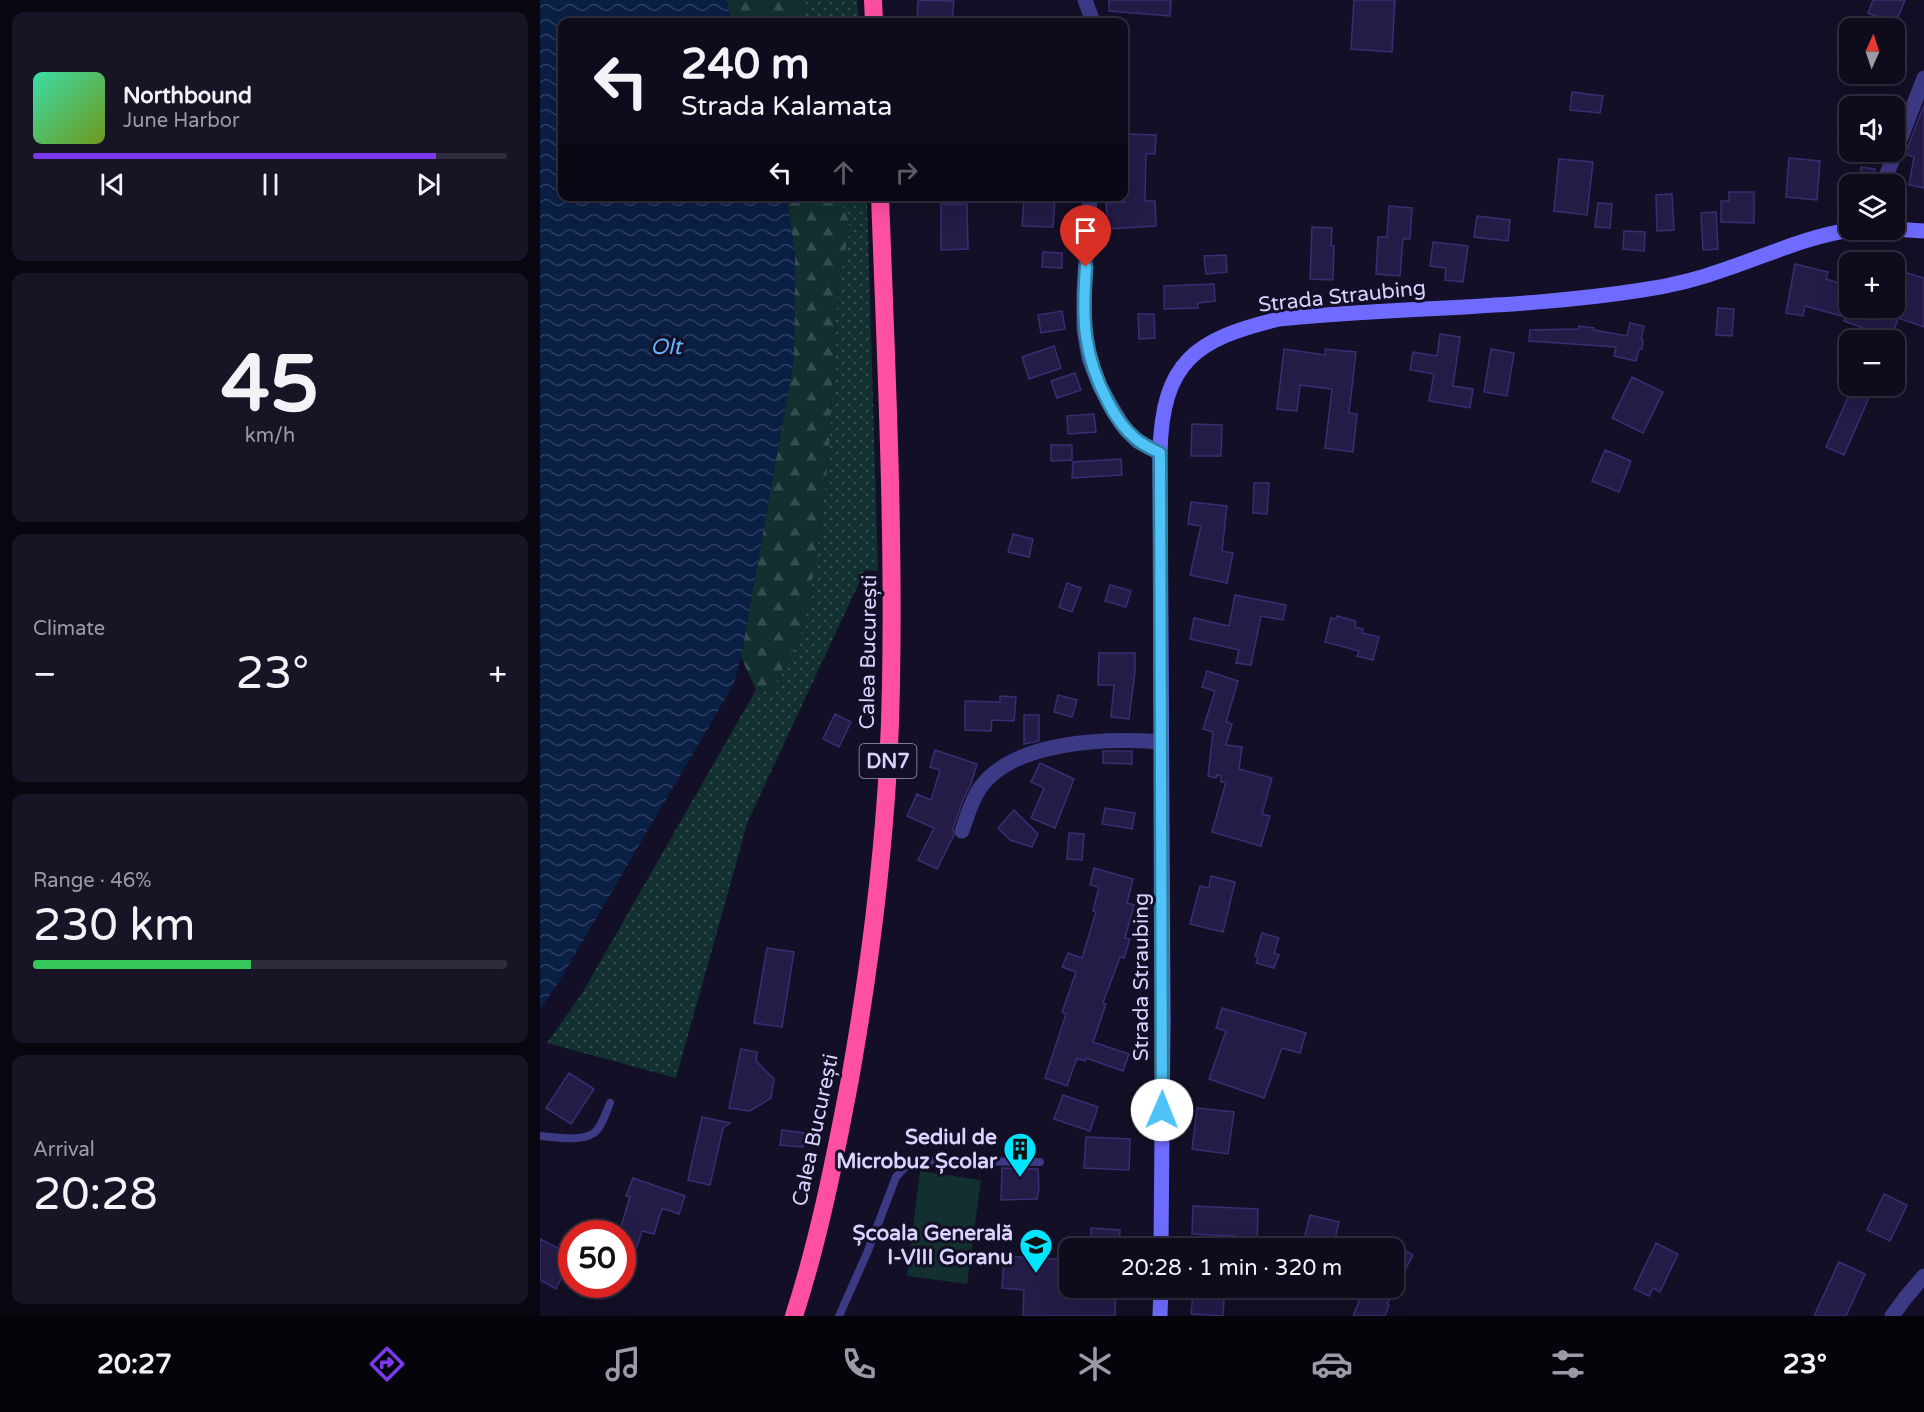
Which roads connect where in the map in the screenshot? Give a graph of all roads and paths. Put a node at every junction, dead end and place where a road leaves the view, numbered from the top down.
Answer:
1 (873, 0) edge
2 (1085, 0) edge
3 (874, 18) edge
4 (1092, 18) edge
5 (1924, 78) edge
6 (1887, 174) edge
7 (880, 201) edge
8 (1090, 201) edge
9 (1905, 230) edge
10 (1924, 231) edge
11 (1839, 233) edge
12 (1160, 453) junction
13 (1161, 742) junction
14 (962, 831) dead end
15 (610, 1103) dead end
16 (540, 1136) edge
17 (1040, 1162) dead end
18 (1161, 1238) edge
19 (1924, 1276) edge
20 (1161, 1298) edge
21 (794, 1316) edge
22 (838, 1316) edge
23 (1161, 1316) edge
24 (1892, 1316) edge

1 - 3 highway
2 - 4 street
5 - 6 street
7 - 21 highway, Calea București / DN7
8 - 12 street
9 - 10 main road
11 - 12 main road, Strada Straubing
12 - 13 main road, Strada Straubing
13 - 14 street
13 - 18 main road, Strada Straubing
15 - 16 lane
17 - 22 lane
19 - 24 street
20 - 23 main road

